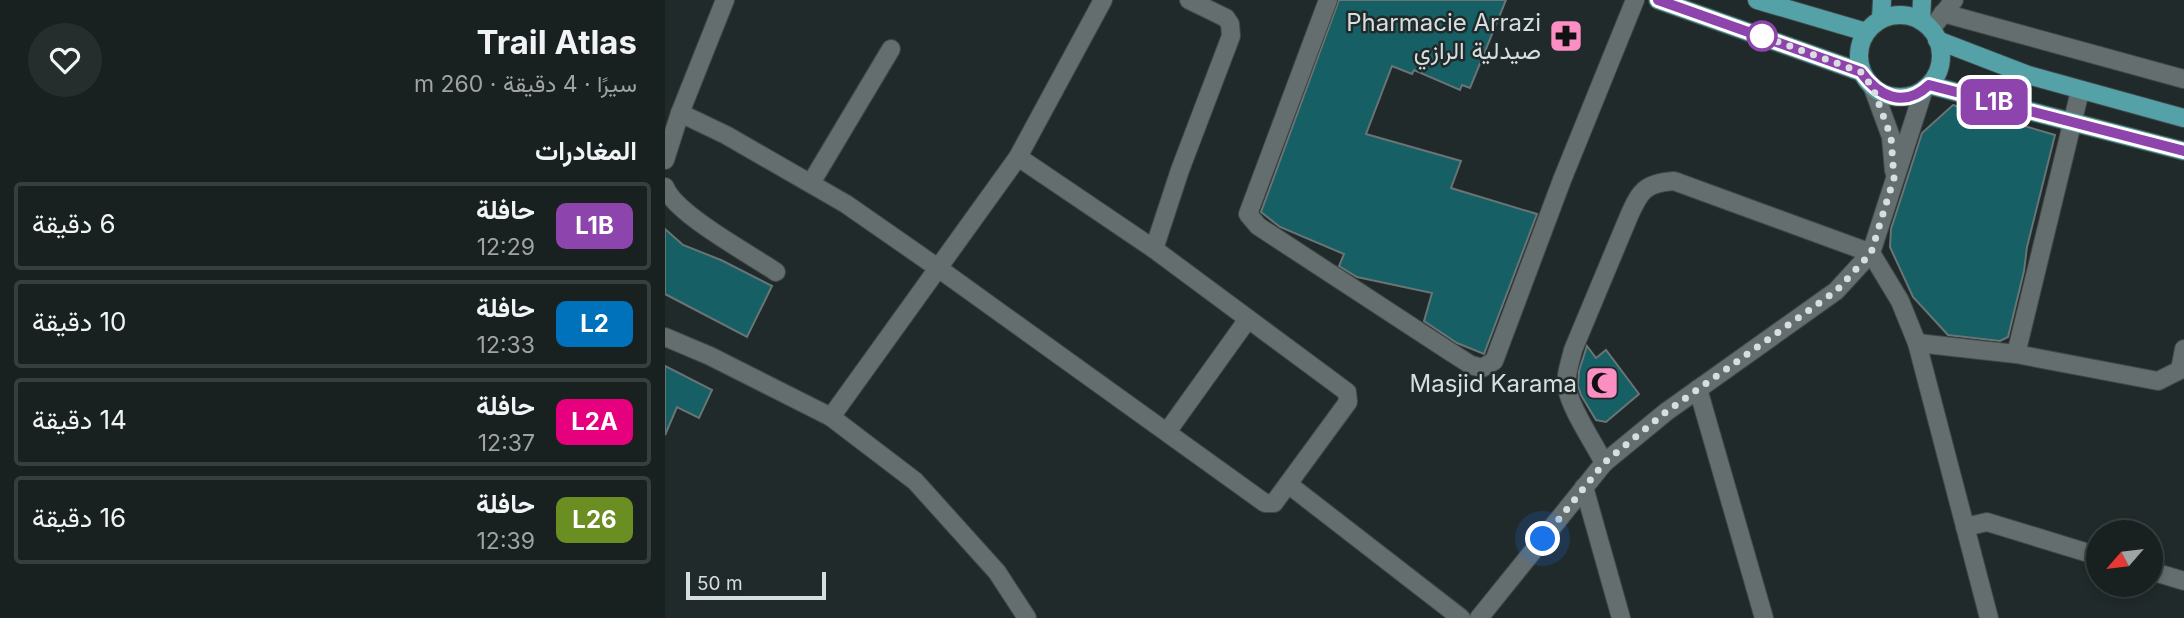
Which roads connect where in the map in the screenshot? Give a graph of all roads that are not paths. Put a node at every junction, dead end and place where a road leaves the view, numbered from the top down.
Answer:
1 (725, 0) edge
2 (1103, 0) edge
3 (1189, 0) edge
4 (1328, 0) edge
5 (1636, 0) edge
6 (1658, 0) edge
7 (1757, 0) edge
8 (1882, 0) edge
9 (1922, 0) edge
10 (1948, 7) edge
11 (1881, 19) junction
12 (1930, 30) junction
13 (1866, 32) junction
14 (891, 49) dead end
15 (1861, 72) junction
16 (2184, 79) edge
17 (1927, 87) junction
18 (1873, 88) junction
19 (2080, 91) junction
20 (680, 113) junction
21 (2184, 118) edge
22 (2073, 122) junction
23 (2184, 151) edge
24 (1018, 157) junction
25 (665, 160) edge
26 (1894, 178) junction
27 (811, 183) junction
28 (665, 187) edge
29 (1153, 249) junction
30 (1871, 253) junction
31 (938, 268) junction
32 (776, 272) dead end
33 (1248, 319) junction
34 (665, 337) edge
35 (1917, 344) junction
36 (2184, 349) edge
37 (2016, 354) junction
38 (1698, 389) junction
39 (831, 417) junction
40 (1167, 432) junction
41 (1604, 463) junction
42 (1288, 484) junction
43 (1584, 487) junction
44 (1965, 527) junction
45 (2086, 552) edge
46 (2163, 575) edge
47 (2184, 581) edge
48 (1027, 618) edge
49 (1461, 618) edge
50 (1479, 618) edge
51 (1621, 618) edge
52 (1764, 618) edge
53 (1989, 618) edge

1 - 20 street
2 - 24 street
3 - 29 street
4 - 5 street
6 - 15 main road
7 - 13 main road
8 - 11 main road
9 - 12 main road
10 - 12 street
10 - 16 street
11 - 12 main road
11 - 13 main road
12 - 17 main road
12 - 19 main road
13 - 15 main road
14 - 27 street
15 - 18 main road
17 - 18 main road
17 - 22 main road
17 - 26 street
18 - 26 street
19 - 21 main road
19 - 22 street
20 - 25 street
20 - 27 street
22 - 23 main road
22 - 37 street
24 - 29 street
24 - 31 street
26 - 30 street
27 - 31 street
28 - 32 street
29 - 33 street
30 - 35 street
30 - 38 street
30 - 41 street
31 - 39 street
31 - 40 street
33 - 40 street
33 - 42 street
34 - 39 street
35 - 37 street
35 - 44 street
36 - 37 street
38 - 41 street
38 - 52 street
39 - 48 street
40 - 42 street
41 - 43 street
42 - 49 street
43 - 50 street
43 - 51 street
44 - 45 street
44 - 53 street
46 - 47 street

